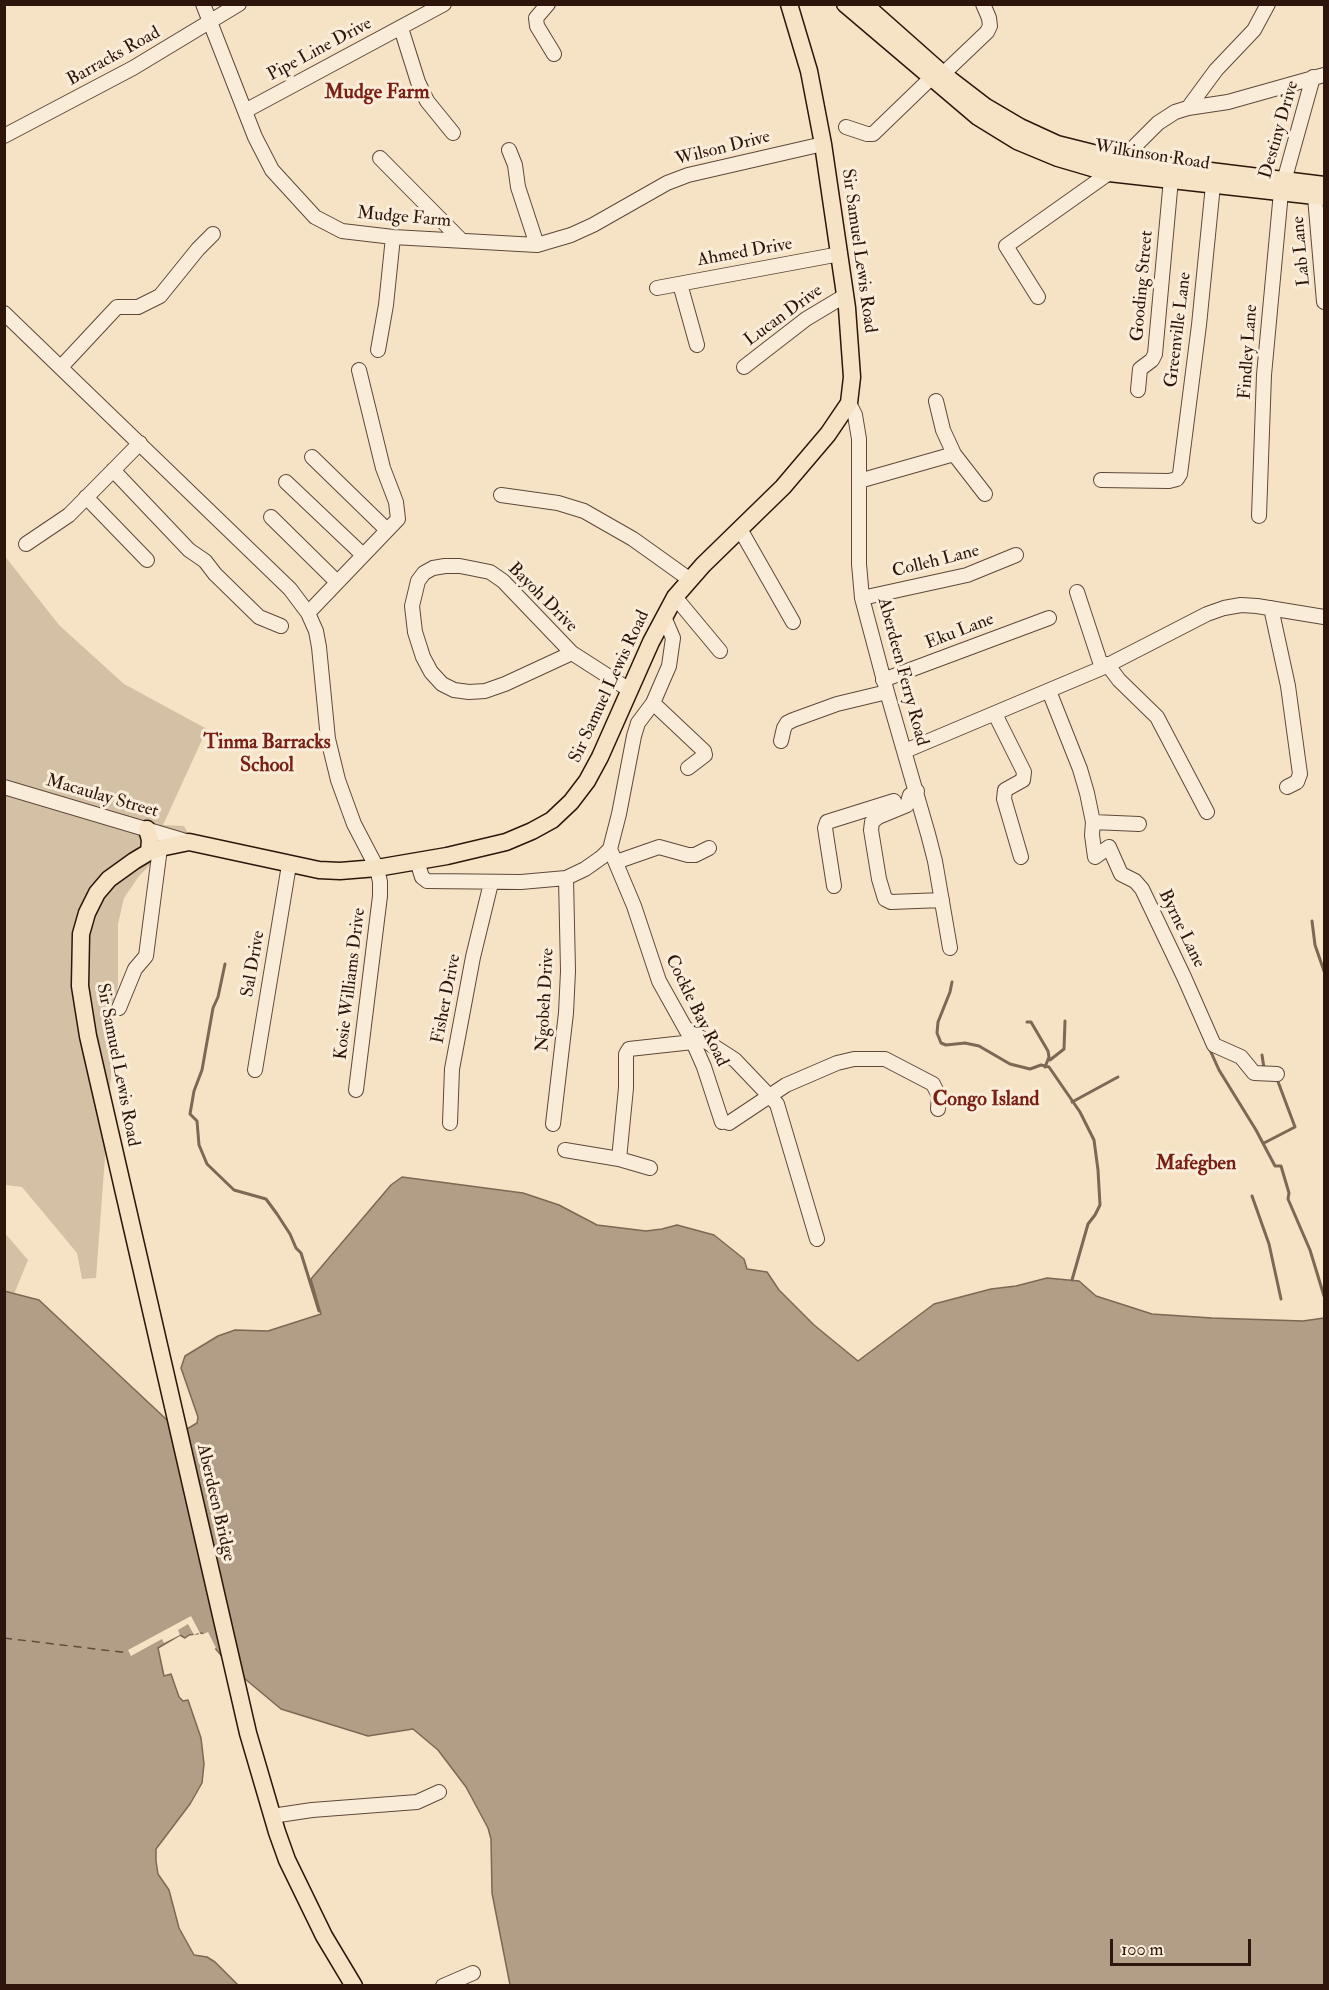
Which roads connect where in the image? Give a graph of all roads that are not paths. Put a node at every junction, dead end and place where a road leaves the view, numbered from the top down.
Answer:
1 (202, 4) edge
2 (239, 4) edge
3 (444, 4) edge
4 (548, 4) edge
5 (789, 4) edge
6 (844, 4) edge
7 (864, 4) edge
8 (983, 4) edge
9 (1268, 4) edge
10 (211, 22) junction
11 (401, 28) junction
12 (554, 54) dead end
13 (936, 76) junction
14 (1319, 76) edge
15 (1188, 108) junction
16 (245, 111) junction
17 (846, 127) dead end
18 (453, 133) dead end
19 (4, 136) edge
20 (823, 144) junction
21 (509, 150) dead end
22 (380, 158) dead end
23 (1121, 160) junction
24 (1109, 173) junction
25 (1171, 179) junction
26 (1213, 185) junction
27 (1282, 185) junction
28 (1321, 193) edge
29 (213, 234) dead end
30 (393, 237) junction
31 (462, 240) junction
32 (537, 245) junction
33 (840, 254) junction
34 (680, 284) junction
35 (657, 288) dead end
36 (846, 295) junction
37 (1038, 297) dead end
38 (1324, 302) edge
39 (4, 313) edge
40 (697, 345) dead end
41 (378, 350) dead end
42 (61, 367) junction
43 (744, 367) dead end
44 (359, 370) dead end
45 (1138, 390) dead end
46 (936, 401) dead end
47 (849, 403) junction
48 (140, 443) junction
49 (954, 454) junction
50 (312, 457) dead end
51 (113, 470) junction
52 (1101, 480) dead end
53 (859, 481) junction
54 (286, 482) dead end
55 (501, 495) dead end
56 (985, 495) dead end
57 (86, 497) junction
58 (1259, 516) dead end
59 (271, 517) dead end
60 (740, 529) junction
61 (387, 530) junction
62 (26, 544) dead end
63 (363, 555) junction
64 (1016, 555) dead end
65 (147, 560) dead end
66 (689, 579) junction
67 (337, 582) junction
68 (1077, 592) dead end
69 (675, 597) junction
70 (862, 598) junction
71 (1271, 608) junction
72 (308, 613) junction
73 (664, 617) junction
74 (1324, 617) edge
75 (1049, 618) dead end
76 (793, 622) dead end
77 (281, 626) dead end
78 (720, 651) dead end
79 (572, 653) junction
80 (1104, 666) junction
81 (885, 686) junction
82 (628, 689) junction
83 (1049, 691) junction
84 (653, 703) junction
85 (995, 714) junction
86 (781, 741) dead end
87 (905, 751) junction
88 (688, 768) dead end
89 (4, 787) edge
90 (1287, 787) dead end
91 (913, 793) junction
92 (1207, 812) dead end
93 (1093, 822) junction
94 (1139, 824) dead end
95 (147, 829) junction
96 (189, 842) junction
97 (709, 848) dead end
98 (610, 849) junction
99 (154, 850) junction
100 (1021, 856) dead end
101 (417, 861) junction
102 (616, 862) junction
103 (289, 865) junction
104 (379, 875) junction
105 (566, 878) junction
106 (491, 883) junction
107 (834, 886) dead end
108 (942, 900) junction
109 (950, 948) dead end
110 (119, 1008) dead end
111 (685, 1028) junction
112 (693, 1041) junction
113 (255, 1070) dead end
114 (1277, 1074) dead end
115 (356, 1090) dead end
116 (770, 1095) junction
117 (938, 1109) dead end
118 (450, 1123) dead end
119 (553, 1124) dead end
120 (565, 1150) dead end
121 (619, 1159) junction
122 (650, 1168) dead end
123 (817, 1239) dead end
124 (144, 1282) joint
125 (439, 1792) dead end
126 (272, 1816) junction
127 (473, 1973) dead end
128 (354, 1986) edge
129 (443, 1986) edge

1 - 10 street, Mudge Farm
2 - 10 street, Barracks Road
3 - 11 street, Pipe Line Drive
4 - 12 street
5 - 20 main road, Sir Samuel Lewis Road
6 - 13 main road, Wilkinson Road
7 - 13 main road, Wilkinson Road
8 - 13 street
9 - 15 street
10 - 16 street, Mudge Farm
10 - 19 street, Barracks Road
11 - 16 street, Pipe Line Drive
11 - 18 street
13 - 17 street
13 - 23 main road, Wilkinson Road
13 - 24 main road, Wilkinson Road
14 - 15 street
14 - 27 street, Destiny Drive
15 - 23 street
16 - 30 street, Mudge Farm
20 - 32 street, Wilson Drive
20 - 33 main road, Sir Samuel Lewis Road
21 - 32 street
22 - 31 street
23 - 27 main road, Wilkinson Road
24 - 25 main road, Wilkinson Road
24 - 37 street
25 - 26 main road, Wilkinson Road
25 - 45 street, Gooding Street
26 - 27 main road, Wilkinson Road
26 - 52 street, Greenville Lane
27 - 28 main road, Wilkinson Road
27 - 58 street, Findley Lane
28 - 38 street, Lab Lane
29 - 42 street
30 - 31 street, Mudge Farm
30 - 41 street
31 - 32 street, Mudge Farm
33 - 34 street, Ahmed Drive
33 - 36 main road, Sir Samuel Lewis Road
34 - 35 street, Ahmed Drive
34 - 40 street
36 - 43 street, Lucan Drive
36 - 47 main road, Sir Samuel Lewis Road
39 - 42 street
42 - 48 street
44 - 61 street
46 - 49 street
47 - 53 street, Aberdeen Ferry Road
47 - 60 main road, Sir Samuel Lewis Road
48 - 51 street
48 - 72 street
49 - 53 street
49 - 56 street
50 - 61 street
51 - 57 street
51 - 77 street
53 - 70 street, Aberdeen Ferry Road
54 - 63 street
55 - 66 street
57 - 62 street
57 - 65 street
59 - 67 street
60 - 66 main road, Sir Samuel Lewis Road
60 - 76 street
61 - 63 street
63 - 67 street
64 - 70 street, Colleh Lane
66 - 69 main road, Sir Samuel Lewis Road
67 - 72 street
68 - 80 street
69 - 73 main road, Sir Samuel Lewis Road
69 - 78 street
70 - 81 street, Aberdeen Ferry Road
71 - 74 street
71 - 80 street
71 - 90 street
72 - 104 street
73 - 82 main road, Sir Samuel Lewis Road
73 - 84 street
75 - 81 street, Eku Lane
79 - 79 street, Bayoh Drive
79 - 82 street, Bayoh Drive
80 - 83 street
80 - 92 street
81 - 86 street, Eku Lane
81 - 87 street, Aberdeen Ferry Road
82 - 101 main road, Sir Samuel Lewis Road
83 - 85 street
83 - 93 street, Byrne Lane
84 - 88 street
84 - 98 street
85 - 87 street
85 - 100 street
87 - 91 street, Aberdeen Ferry Road
89 - 95 street, Macaulay Street
91 - 107 street
91 - 108 street, Aberdeen Ferry Road
91 - 108 street
93 - 94 street
93 - 114 street, Byrne Lane
95 - 96 street, Macaulay Street
95 - 99 main road
96 - 99 main road, Sir Samuel Lewis Road
96 - 103 main road, Sir Samuel Lewis Road
97 - 102 street
98 - 102 street, Cockle Bay Road
98 - 105 street
99 - 110 street
99 - 124 main road, Sir Samuel Lewis Road
101 - 104 main road, Sir Samuel Lewis Road
101 - 106 street
102 - 111 street, Cockle Bay Road
103 - 104 main road, Sir Samuel Lewis Road
103 - 113 street, Sal Drive
104 - 115 street, Kosie Williams Drive
105 - 106 street
105 - 119 street, Ngobeh Drive
106 - 118 street, Fisher Drive
108 - 109 street, Aberdeen Ferry Road
111 - 112 street, Cockle Bay Road
111 - 116 street
112 - 116 street, Cockle Bay Road
112 - 121 street
116 - 117 street
116 - 123 street
120 - 121 street
121 - 122 street
124 - 126 main road, Aberdeen Bridge
125 - 126 street
126 - 128 main road
127 - 129 street

